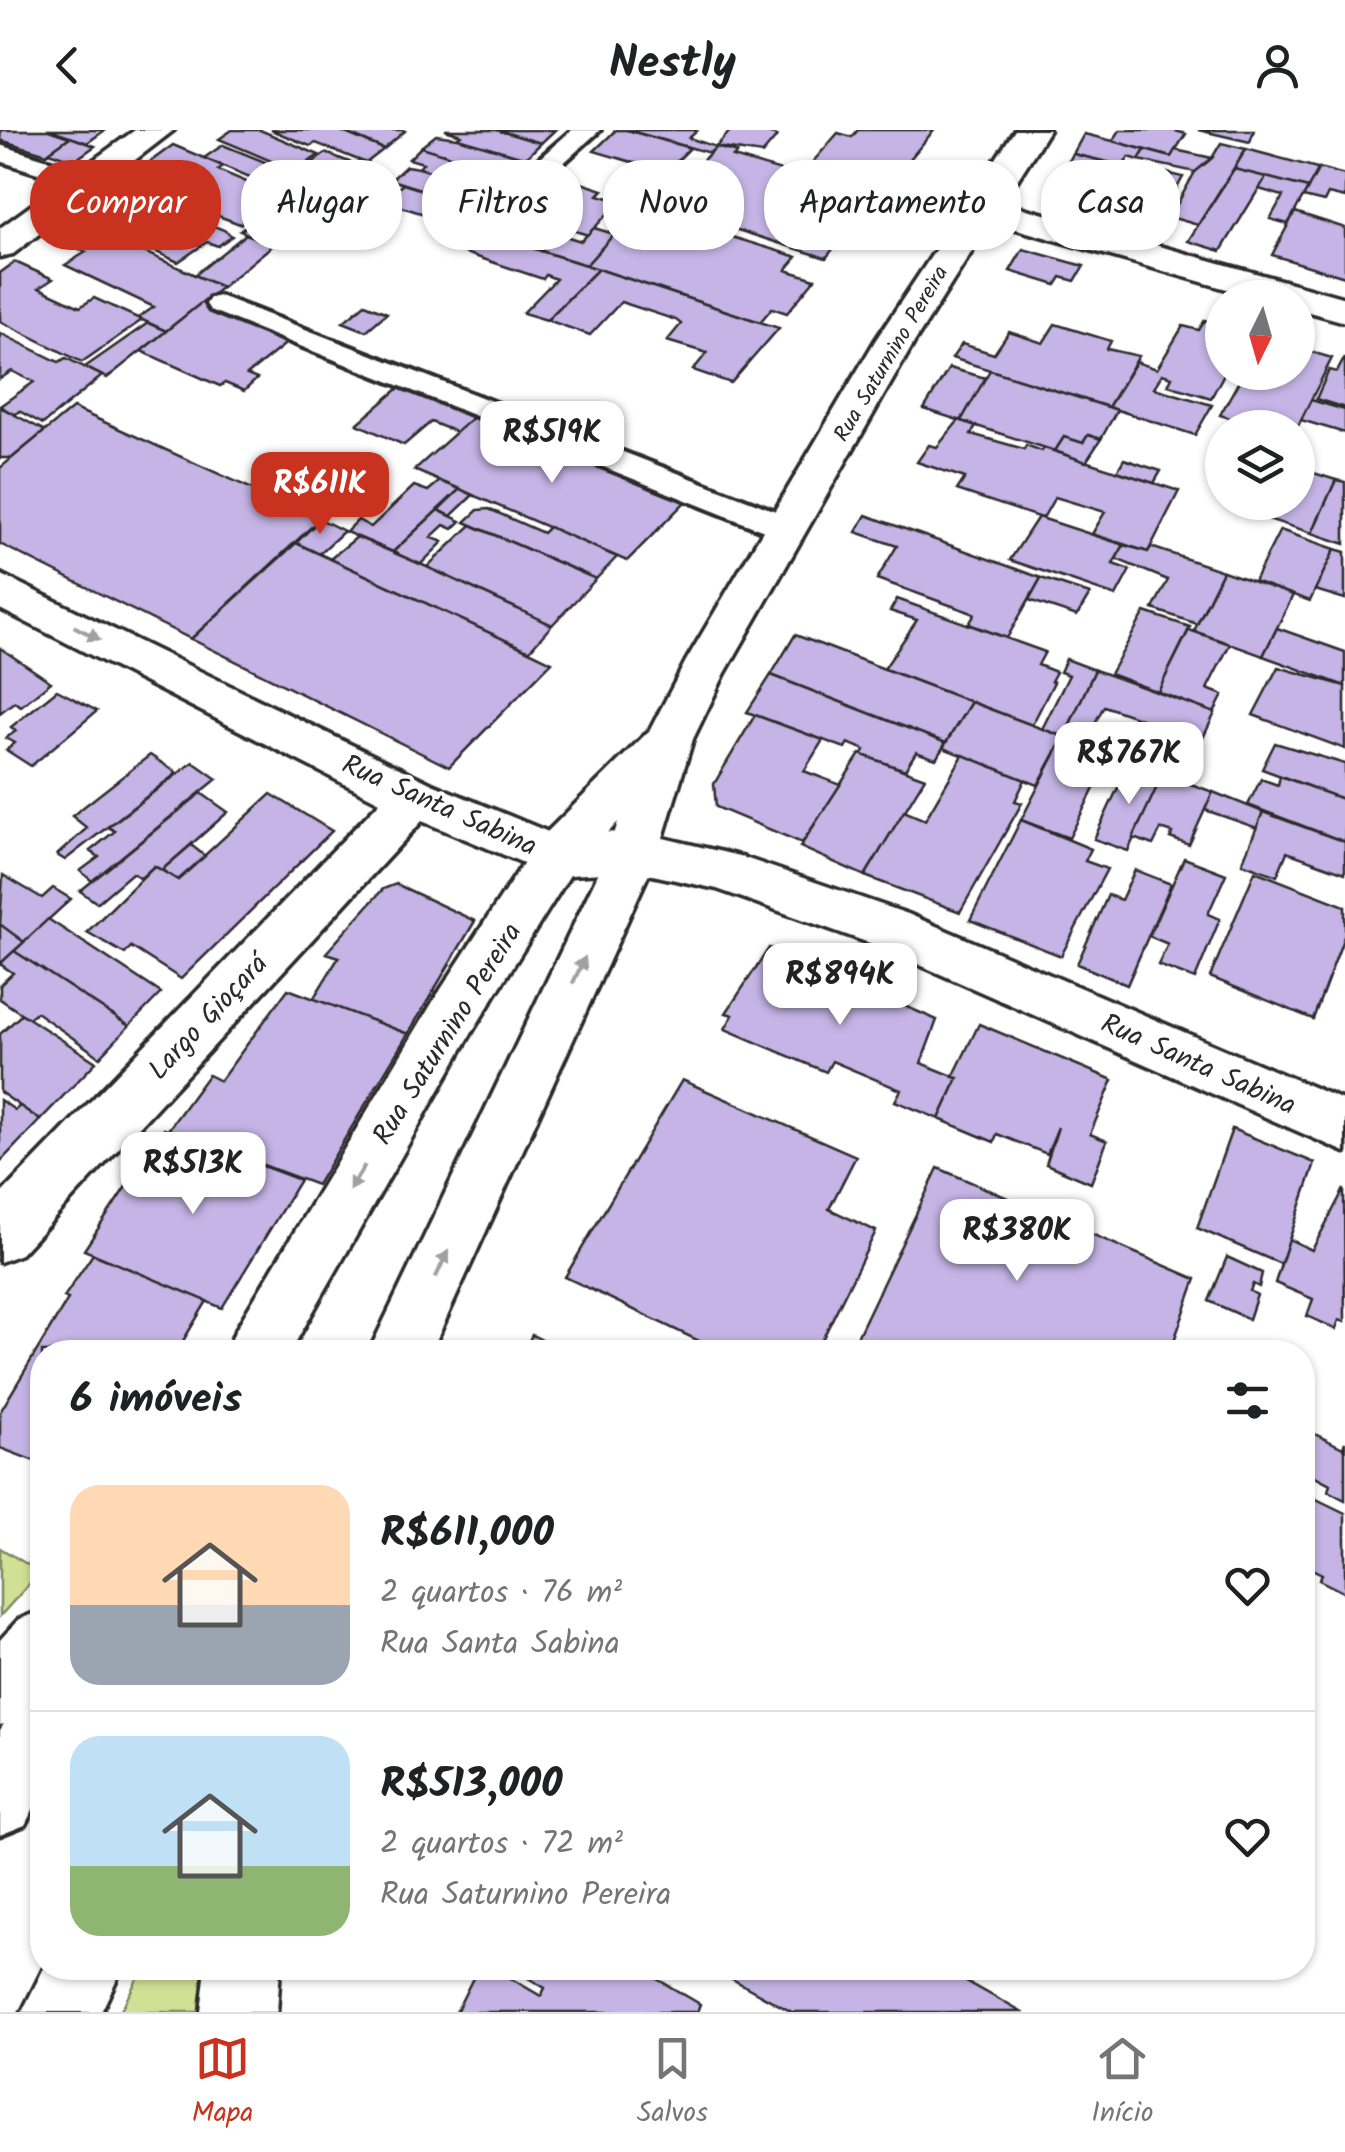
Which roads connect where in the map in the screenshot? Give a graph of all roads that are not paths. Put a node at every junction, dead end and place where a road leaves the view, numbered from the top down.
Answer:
1 (158, 130) edge
2 (588, 130) edge
3 (1032, 130) edge
4 (0, 153) edge
5 (119, 160) edge
6 (554, 160) edge
7 (1012, 160) edge
8 (30, 163) edge
9 (1021, 219) edge
10 (30, 225) edge
11 (0, 246) edge
12 (954, 250) edge
13 (220, 304) dead end
14 (1345, 310) edge
15 (785, 528) junction
16 (0, 590) edge
17 (669, 738) junction
18 (415, 797) junction
19 (634, 851) junction
20 (555, 856) junction
21 (1345, 1127) edge
22 (0, 1235) edge
23 (264, 1340) edge
24 (406, 1340) edge
25 (30, 1658) edge
26 (0, 1692) edge
27 (30, 1745) edge
28 (0, 1800) edge
29 (78, 1980) edge
30 (242, 1980) edge
31 (60, 2012) edge
32 (239, 2012) edge

1 - 5 street
2 - 6 lane
3 - 7 street, Rua Saturnino Pereira
4 - 8 lane
9 - 14 street
10 - 11 street
12 - 15 street, Rua Saturnino Pereira
13 - 15 lane
15 - 17 street, Rua Saturnino Pereira
16 -> 18 street, Rua Santa Sabina
17 - 19 street, Rua Saturnino Pereira
17 - 20 street, Rua Saturnino Pereira
18 - 20 street, Rua Santa Sabina
18 - 22 street, Largo Gioçará
19 - 20 street, Rua Santa Sabina
19 - 21 street, Rua Santa Sabina
24 -> 19 street, Rua Saturnino Pereira
20 -> 23 street, Rua Saturnino Pereira
25 - 26 street
27 - 28 street
29 - 31 street
30 - 32 street

